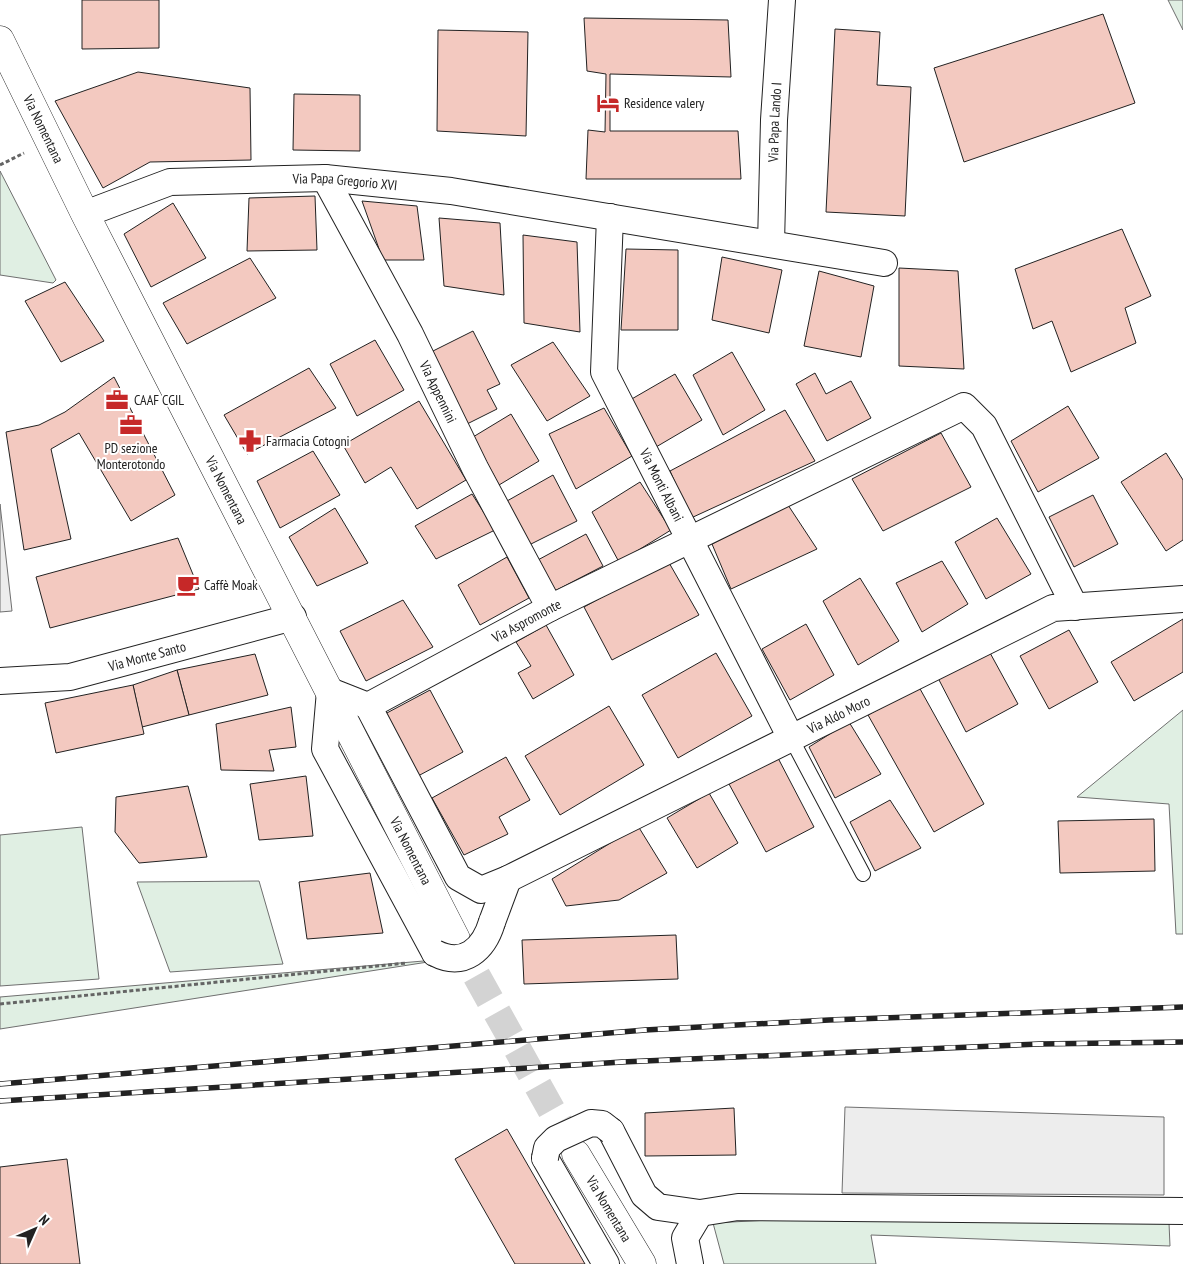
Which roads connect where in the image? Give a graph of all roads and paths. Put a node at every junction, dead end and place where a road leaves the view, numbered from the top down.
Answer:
1 (782, 0) edge
2 (0, 40) edge
3 (325, 178) junction
4 (85, 214) junction
5 (610, 217) junction
6 (771, 244) junction
7 (884, 263) dead end
8 (689, 540) junction
9 (1183, 599) edge
10 (1074, 607) junction
11 (550, 608) junction
12 (293, 617) junction
13 (0, 681) edge
14 (330, 691) junction
15 (368, 706) junction
16 (791, 738) junction
17 (863, 874) dead end
18 (508, 879) junction
19 (446, 950) junction
20 (0, 1004) edge
21 (576, 1154) tunnel mouth
22 (1183, 1212) edge
23 (700, 1213) junction
24 (606, 1264) edge
25 (642, 1264) edge
26 (690, 1264) edge

1 - 6 street, Via Papa Lando I
2 - 4 main road, Via Nomentana
3 - 4 street, Via Papa Gregorio XVI
3 - 5 street, Via Papa Gregorio XVI
3 - 11 street, Via Appennini
4 - 12 main road, Via Nomentana
5 - 6 street
5 - 8 street, Via Monti Albani
6 - 7 street
8 - 10 street, Via Aspromonte
8 - 11 street, Via Aspromonte
8 - 16 street, Via Monti Albani
9 - 10 street, Via Aldo Moro
10 - 16 street, Via Aldo Moro
11 - 15 street, Via Aspromonte
12 - 13 street, Via Monte Santo
12 - 14 main road, Via Nomentana
14 - 15 street
14 - 19 main road, Via Nomentana
15 - 18 street, Via Aldo Moro
16 - 17 lane
16 - 18 street, Via Aldo Moro
18 - 19 street, bridge
19 - 20 path
21 - 25 main road, Via Nomentana
22 - 23 street
23 - 24 street, bridge
23 - 26 street

